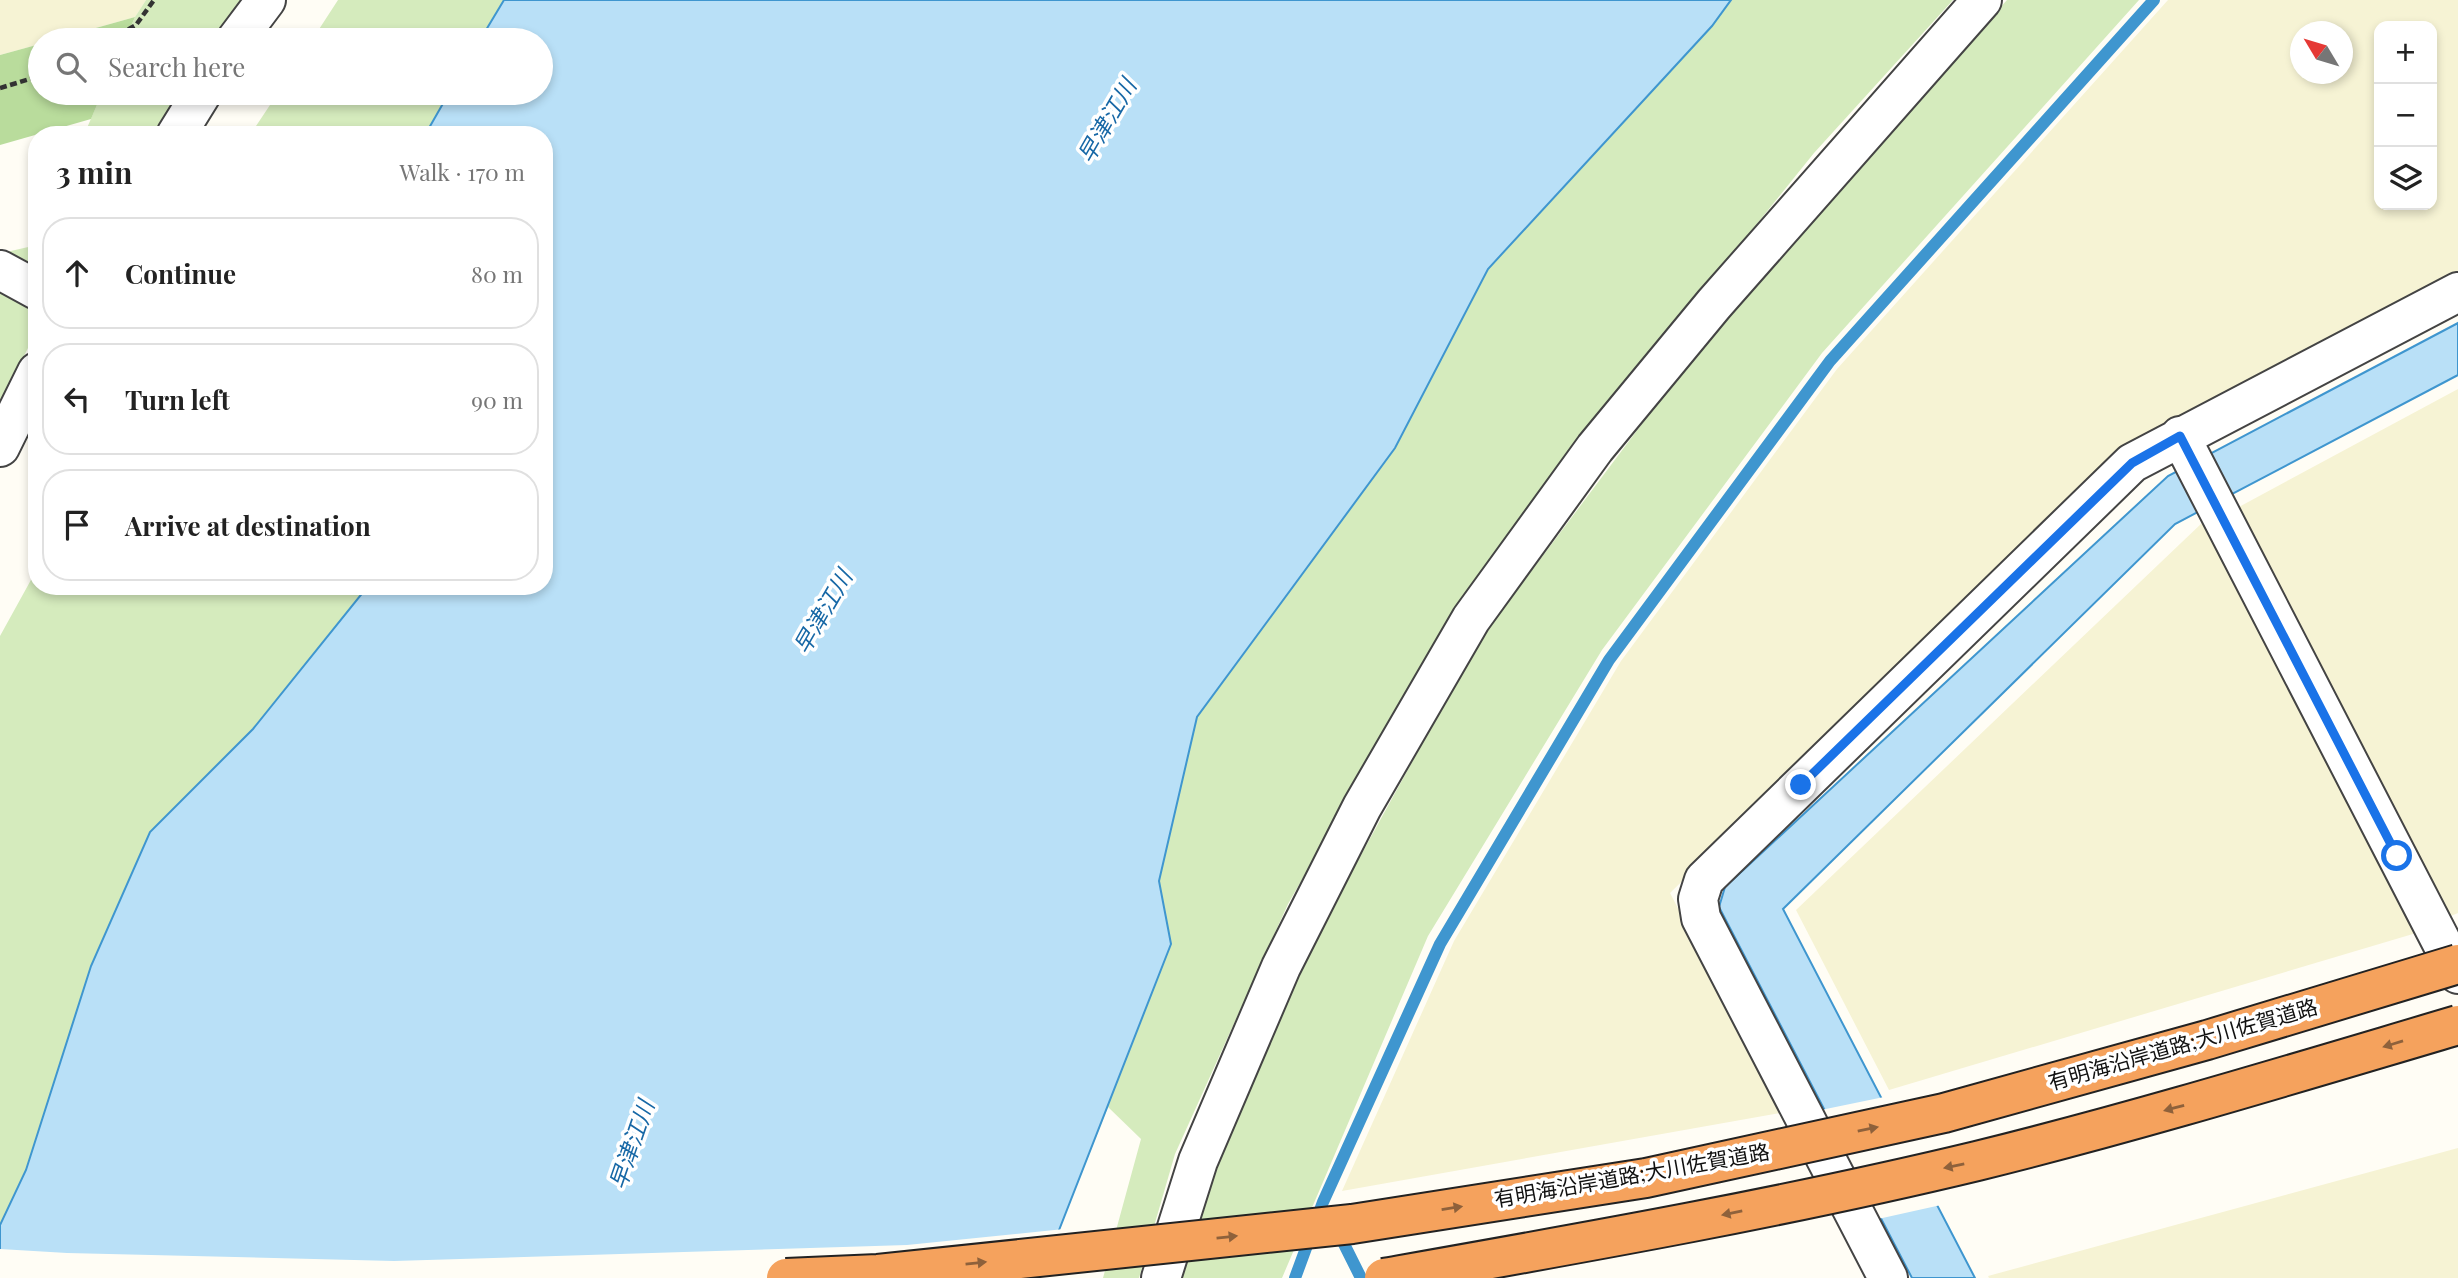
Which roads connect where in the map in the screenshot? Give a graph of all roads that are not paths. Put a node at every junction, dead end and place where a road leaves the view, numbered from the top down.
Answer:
1 (265, 0) edge
2 (1982, 0) edge
3 (245, 28) edge
4 (195, 105) edge
5 (182, 126) edge
6 (0, 270) edge
7 (28, 285) edge
8 (2458, 292) edge
9 (28, 390) edge
10 (2180, 436) junction
11 (0, 447) edge
12 (2458, 964) edge
13 (2458, 974) edge
14 (2458, 1025) edge
15 (786, 1278) edge
16 (1161, 1278) edge
17 (1384, 1278) edge
18 (1888, 1278) edge

1 - 3 street
2 - 16 street
4 - 5 street
6 - 7 street
8 - 10 street
9 - 11 street
10 - 13 street
10 - 18 street
15 -> 12 highway, 有明海沿岸道路;大川佐賀道路, bridge
14 -> 17 highway, bridge

